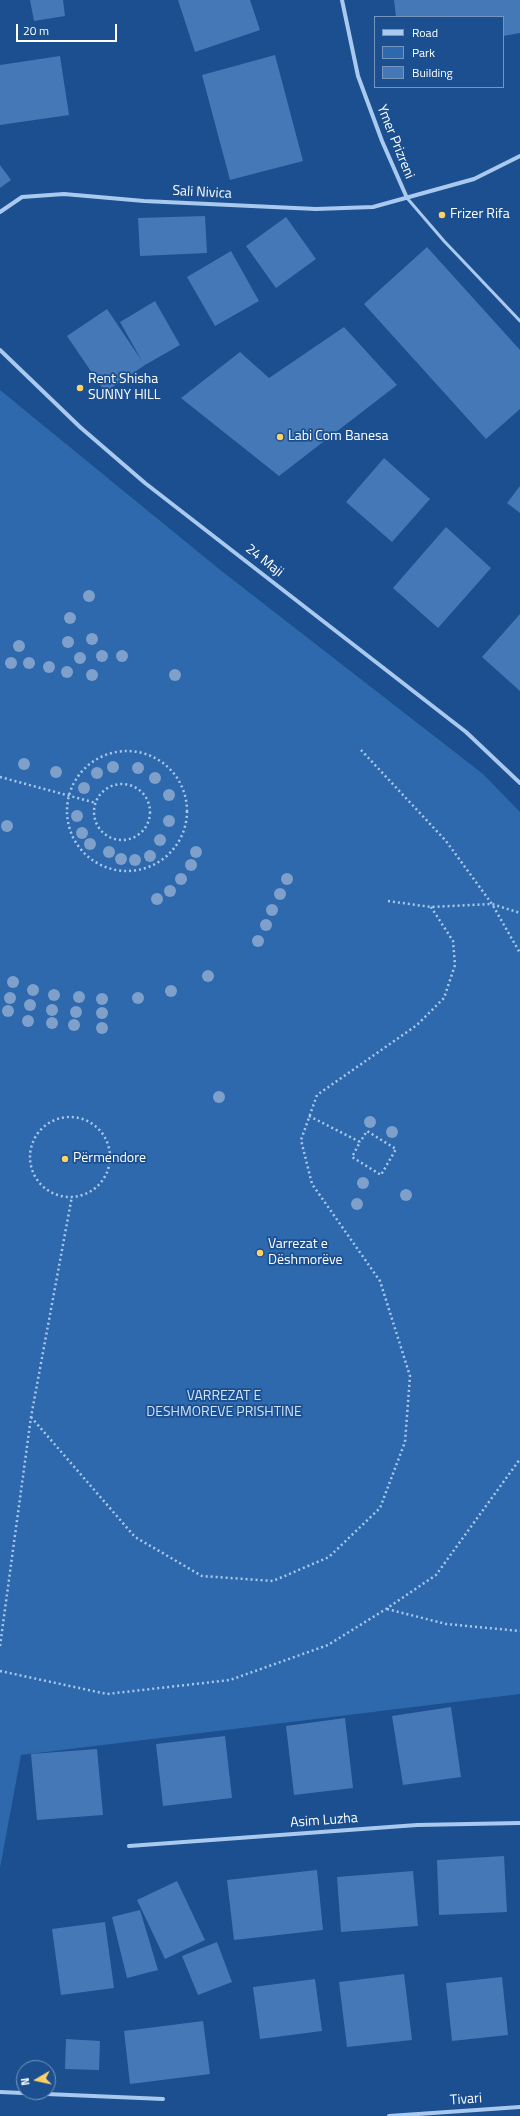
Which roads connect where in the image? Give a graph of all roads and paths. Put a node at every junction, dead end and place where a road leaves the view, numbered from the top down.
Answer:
1 (342, 0) edge
2 (520, 156) edge
3 (407, 198) junction
4 (0, 212) edge
5 (520, 321) edge
6 (0, 350) edge
7 (361, 750) dead end
8 (0, 777) edge
9 (520, 783) edge
10 (69, 795) junction
11 (96, 803) junction
12 (388, 901) dead end
13 (492, 904) junction
14 (431, 906) junction
15 (520, 914) edge
16 (520, 953) edge
17 (309, 1116) junction
18 (360, 1142) junction
19 (72, 1196) junction
20 (31, 1417) junction
21 (520, 1459) edge
22 (386, 1609) junction
23 (520, 1631) edge
24 (0, 1646) edge
25 (0, 1671) edge
26 (520, 1823) edge
27 (129, 1846) dead end
28 (0, 2092) edge
29 (163, 2099) dead end
30 (520, 2107) edge
31 (414, 2115) edge
32 (389, 2116) edge

1 - 3 street, Ymer Prizreni
2 - 3 street, Sali Nivica
3 - 4 street, Sali Nivica
3 - 5 lane
6 - 9 street, 24 Maji
7 - 13 path
8 - 10 path
10 - 10 path
10 - 11 path
11 - 11 path
12 - 14 path
13 - 14 path
13 - 15 path
13 - 16 path
14 - 17 path
17 - 18 path
17 - 20 path
18 - 18 path
19 - 19 path
19 - 20 path
20 - 24 path
21 - 22 path
22 - 23 path
22 - 25 path
26 - 27 street, Asim Luzha
28 - 29 street
30 - 31 street, Tivari
31 - 32 street, Tivari

